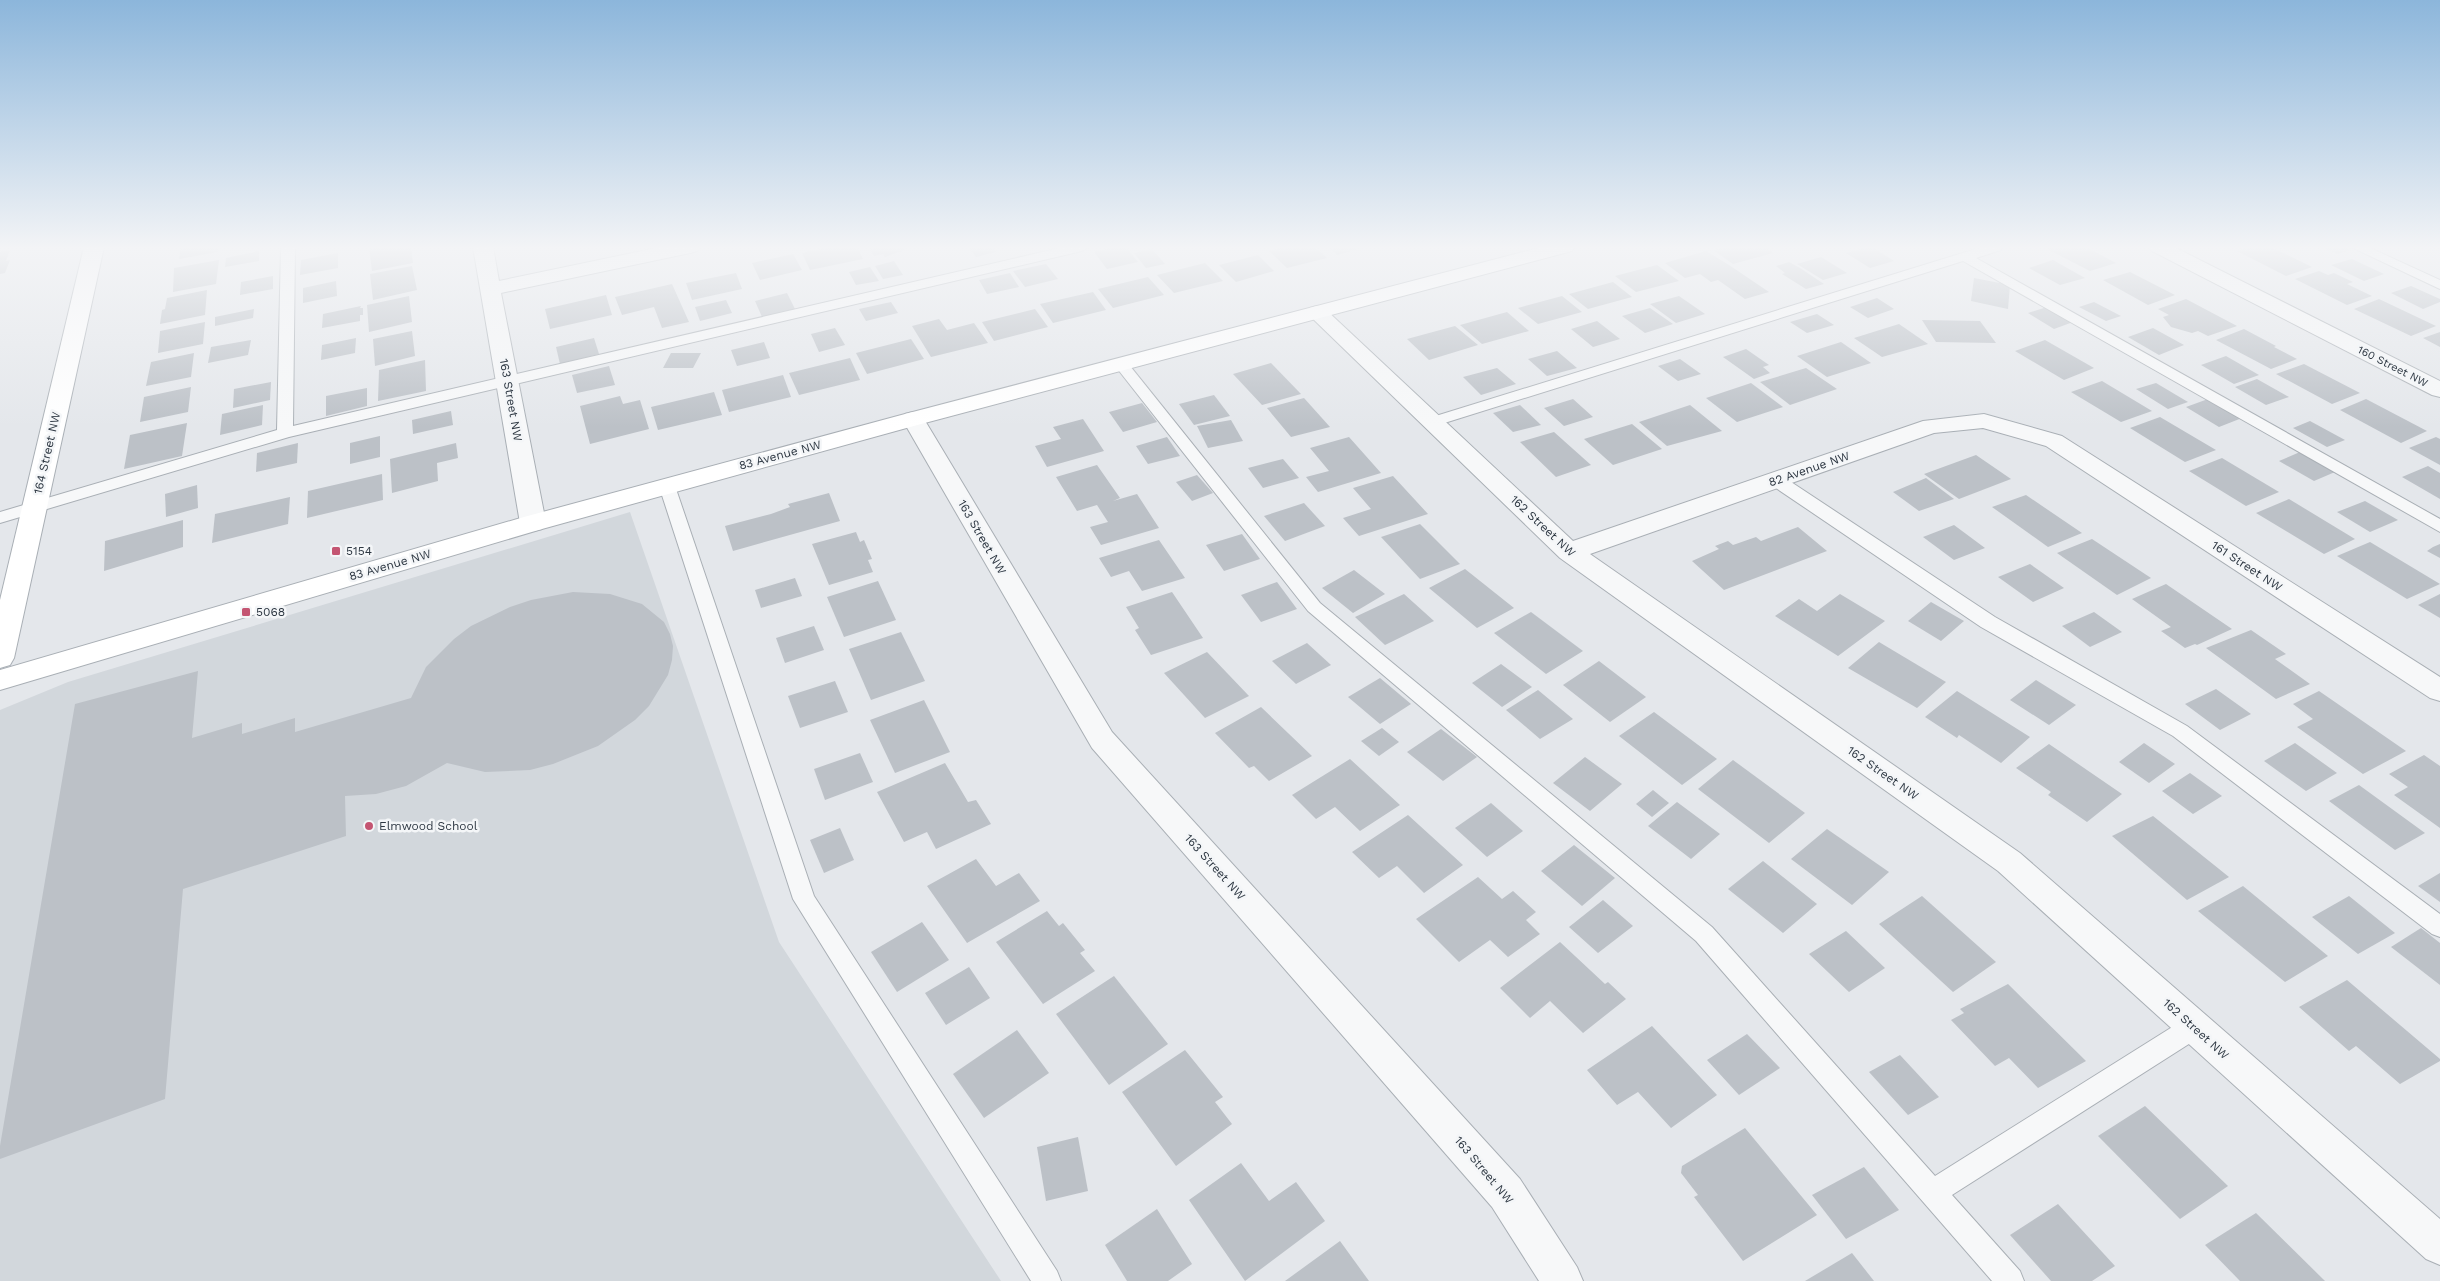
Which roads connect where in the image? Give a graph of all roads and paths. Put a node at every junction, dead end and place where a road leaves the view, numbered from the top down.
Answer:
1 (80, 307) edge
2 (287, 307) edge
3 (494, 307) edge
4 (826, 307) edge
5 (1337, 307) edge
6 (1804, 307) edge
7 (2053, 307) edge
8 (2276, 307) edge
9 (1317, 312) junction
10 (1121, 364) junction
11 (508, 381) junction
12 (2440, 390) edge
13 (913, 419) junction
14 (1432, 422) junction
15 (285, 433) junction
16 (2054, 441) joint
17 (1776, 480) junction
18 (667, 486) junction
19 (34, 508) junction
20 (0, 518) edge
21 (534, 523) junction
22 (2440, 526) edge
23 (1569, 552) junction
24 (0, 658) edge
25 (0, 680) edge
26 (2440, 691) edge
27 (2440, 928) edge
28 (2194, 1027) junction
29 (1932, 1193) junction
30 (2440, 1246) edge
31 (1047, 1281) edge
32 (1563, 1281) edge
33 (2010, 1281) edge

1 - 19 street, 164 Street NW
2 - 15 lane
3 - 11 street, 163 Street NW
4 - 11 lane
5 - 9 street, 83 Avenue NW
6 - 14 lane
7 - 22 lane
8 - 12 street, 160 Street NW
9 - 10 street, 83 Avenue NW
9 - 14 street, 162 Street NW
10 - 13 street, 83 Avenue NW
10 - 29 lane
11 - 15 lane
11 - 21 street, 163 Street NW
13 - 18 street, 83 Avenue NW
13 - 32 street, 163 Street NW
14 - 23 street, 162 Street NW
15 - 19 lane
16 - 17 street, 82 Avenue NW
16 - 26 street, 161 Street NW
17 - 23 street, 82 Avenue NW
17 - 27 lane
18 - 21 street, 83 Avenue NW
18 - 31 lane
19 - 20 lane
19 - 24 street, 164 Street NW
21 - 25 street, 83 Avenue NW
23 - 28 street, 162 Street NW
28 - 29 lane
28 - 30 street, 162 Street NW
29 - 33 lane

